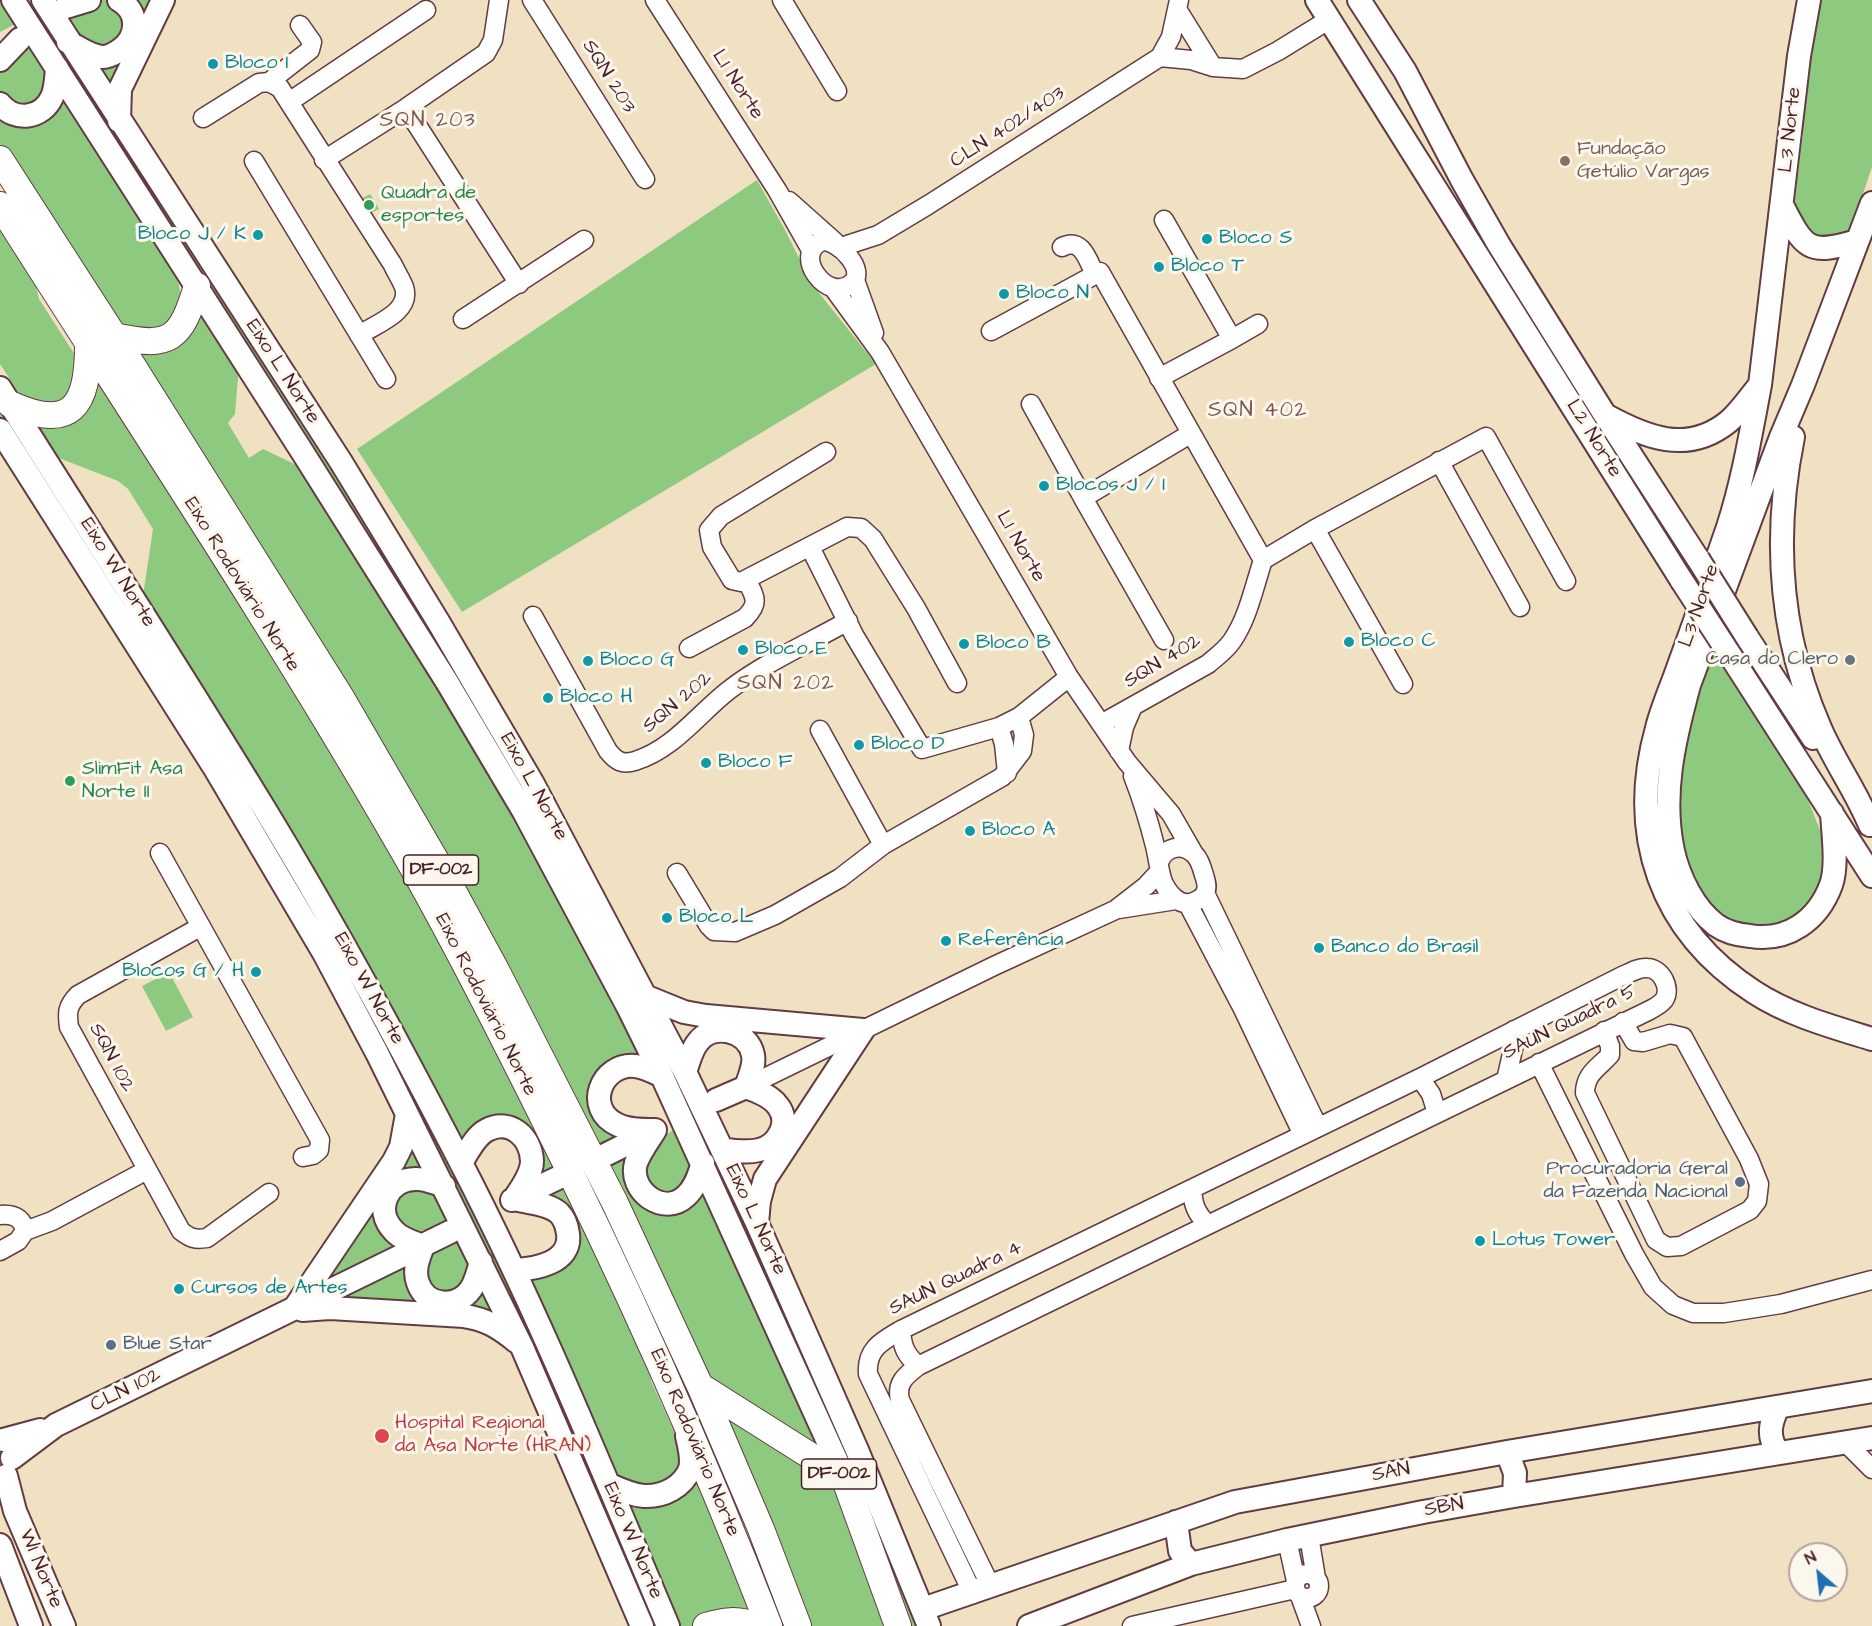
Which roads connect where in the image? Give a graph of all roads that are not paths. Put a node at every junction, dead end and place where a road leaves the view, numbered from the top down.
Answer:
1 (13, 0) edge
2 (89, 0) edge
3 (119, 0) edge
4 (163, 0) edge
5 (499, 0) edge
6 (532, 0) edge
7 (782, 0) edge
8 (1317, 0) edge
9 (1351, 0) edge
10 (1359, 0) edge
11 (1800, 0) edge
12 (1809, 0) edge
13 (657, 2) edge
14 (63, 4) edge
15 (1178, 5) edge
16 (426, 10) dead end
17 (1330, 19) junction
18 (300, 25) dead end
19 (16, 38) edge
20 (68, 41) junction
21 (0, 52) edge
22 (1799, 56) junction
23 (1160, 57) junction
24 (0, 60) edge
25 (1213, 67) junction
26 (57, 68) junction
27 (1405, 71) junction
28 (269, 82) junction
29 (1372, 89) junction
30 (837, 91) dead end
31 (289, 102) junction
32 (0, 104) edge
33 (406, 108) junction
34 (203, 118) dead end
35 (119, 121) junction
36 (0, 159) edge
37 (324, 160) junction
38 (254, 161) dead end
39 (645, 179) dead end
40 (777, 190) junction
41 (1872, 203) edge
42 (0, 205) edge
43 (1782, 205) junction
44 (1164, 220) dead end
45 (878, 235) junction
46 (584, 240) dead end
47 (1857, 241) junction
48 (838, 245) junction
49 (1062, 247) dead end
50 (811, 250) junction
51 (854, 272) junction
52 (1095, 274) junction
53 (519, 284) junction
54 (197, 286) junction
55 (834, 289) junction
56 (463, 319) dead end
57 (1258, 324) dead end
58 (991, 331) dead end
59 (359, 335) junction
60 (114, 336) junction
61 (1232, 339) junction
62 (88, 345) junction
63 (880, 352) junction
64 (1159, 378) junction
65 (386, 380) dead end
66 (1760, 385) junction
67 (1803, 385) junction
68 (5, 396) edge
69 (1031, 404) dead end
70 (1605, 415) junction
71 (0, 430) edge
72 (1190, 434) junction
73 (826, 452) dead end
74 (1439, 461) junction
75 (1083, 498) junction
76 (1315, 529) junction
77 (810, 547) junction
78 (1263, 561) junction
79 (747, 580) junction
80 (1566, 581) dead end
81 (1520, 607) dead end
82 (533, 616) dead end
83 (848, 621) junction
84 (1164, 640) dead end
85 (689, 648) dead end
86 (1055, 651) junction
87 (1070, 677) junction
88 (957, 682) dead end
89 (1402, 684) dead end
90 (1043, 697) junction
91 (1086, 701) junction
92 (1133, 706) junction
93 (1019, 717) junction
94 (1101, 724) junction
95 (999, 727) junction
96 (820, 730) dead end
97 (1123, 756) junction
98 (1007, 772) junction
99 (1832, 813) junction
100 (1871, 826) edge
101 (884, 844) junction
102 (160, 853) dead end
103 (1194, 854) junction
104 (1160, 867) junction
105 (677, 873) dead end
106 (1872, 876) edge
107 (1205, 893) junction
108 (1182, 902) junction
109 (1115, 910) junction
110 (200, 927) junction
111 (647, 997) junction
112 (1623, 1022) junction
113 (863, 1030) junction
114 (1514, 1030) junction
115 (1604, 1031) junction
116 (1872, 1039) edge
117 (1539, 1063) junction
118 (686, 1072) junction
119 (662, 1076) junction
120 (1420, 1078) junction
121 (1506, 1080) junction
122 (746, 1087) junction
123 (716, 1100) dead end
124 (1437, 1113) junction
125 (407, 1114) junction
126 (661, 1127) junction
127 (1311, 1131) junction
128 (1604, 1133) junction
129 (1582, 1146) junction
130 (722, 1149) junction
131 (605, 1155) dead end
132 (303, 1157) dead end
133 (461, 1163) junction
134 (703, 1163) junction
135 (147, 1170) junction
136 (562, 1176) dead end
137 (444, 1186) junction
138 (1192, 1189) junction
139 (269, 1193) dead end
140 (505, 1204) junction
141 (0, 1215) edge
142 (757, 1223) junction
143 (1208, 1224) junction
144 (25, 1230) junction
145 (450, 1232) dead end
146 (1656, 1240) junction
147 (423, 1246) junction
148 (0, 1251) edge
149 (1634, 1254) junction
150 (481, 1262) junction
151 (513, 1270) junction
152 (1872, 1280) edge
153 (294, 1310) junction
154 (901, 1330) junction
155 (522, 1347) junction
156 (918, 1366) junction
157 (700, 1386) junction
158 (1872, 1391) edge
159 (1778, 1407) junction
160 (683, 1414) junction
161 (1872, 1438) edge
162 (1846, 1443) junction
163 (1507, 1452) junction
164 (1778, 1453) junction
165 (4, 1459) edge
166 (1872, 1469) edge
167 (844, 1477) junction
168 (608, 1484) junction
169 (1514, 1496) junction
170 (8, 1513) edge
171 (1176, 1522) junction
172 (1298, 1538) junction
173 (0, 1545) edge
174 (1191, 1564) junction
175 (1305, 1588) junction
176 (982, 1590) junction
177 (926, 1618) edge
178 (1196, 1618) edge
179 (1311, 1623) edge
180 (31, 1626) edge
181 (64, 1626) edge
182 (642, 1626) edge
183 (668, 1626) edge
184 (706, 1626) edge
185 (754, 1626) edge
186 (769, 1626) edge
187 (798, 1626) edge
188 (898, 1626) edge
189 (1029, 1626) edge
190 (1132, 1626) edge

1 - 26 main road, Eixo L Norte
2 - 14 main road
3 - 20 main road
4 - 35 main road
5 - 33 street
6 - 39 street, SQN 203
7 - 30 street
8 - 17 main road, L2 Norte
9 - 17 main road
10 - 27 main road, L2 Norte
11 - 22 main road, L3 Norte
12 - 22 main road, L3 Norte
13 - 40 street, L1 Norte
14 - 20 main road, Eixo L Norte
15 - 23 street
15 - 25 street
16 - 31 street
17 - 25 street
17 - 29 main road, L2 Norte
18 - 28 street
19 - 21 street
19 - 24 main road
20 - 35 main road, Eixo L Norte
22 - 43 main road, L3 Norte
23 - 25 street
23 - 45 street, CLN 402/403
26 - 32 main road
26 - 54 main road, Eixo L Norte
27 - 29 main road
27 - 70 main road, L2 Norte
28 - 31 street
28 - 34 street
29 - 99 main road, L2 Norte, bridge
31 - 37 street
33 - 37 street
33 - 53 street
35 - 111 main road, Eixo L Norte
36 - 60 highway, Eixo Rodoviário Norte / DF-002
37 - 59 street
38 - 59 street
40 - 48 street, L1 Norte
40 - 50 street, L1 Norte
41 - 47 main road, L3 Norte
42 - 62 highway, Eixo Rodoviário Norte / DF-002
43 - 47 main road
43 - 66 main road, L3 Norte
44 - 61 street
45 - 48 street, CLN 402/403
45 - 51 street, CLN 402/403
46 - 53 street
47 - 67 main road, L3 Norte
48 - 50 street
48 - 51 street
49 - 52 street
50 - 55 street
51 - 55 street
51 - 63 street, L1 Norte
52 - 58 street
52 - 64 street
53 - 56 street
54 - 60 highway
54 - 119 main road, Eixo L Norte
55 - 63 street, L1 Norte
57 - 61 street
59 - 65 street
60 - 157 highway, Eixo Rodoviário Norte / DF-002
61 - 64 street
62 - 68 highway
62 - 160 highway, Eixo Rodoviário Norte / DF-002
63 - 86 street, L1 Norte
64 - 72 street
66 - 70 main road
66 - 116 main road, L3 Norte
67 - 99 main road, L3 Norte
67 - 100 main road
68 - 133 main road, Eixo W Norte
69 - 75 street, SQN 402
70 - 100 main road, L2 Norte, bridge
71 - 125 main road, Eixo W Norte
72 - 75 street
72 - 78 street
73 - 79 street
74 - 76 street
74 - 80 street
74 - 81 street
75 - 84 street, SQN 402
76 - 78 street
76 - 89 street
77 - 79 street
77 - 83 street
77 - 88 street
78 - 92 street, SQN 402
79 - 85 street, SQN 202
82 - 83 street, SQN 202
83 - 95 street
86 - 87 street, L1 Norte
86 - 90 street
87 - 90 street
87 - 91 street, L1 Norte
90 - 91 street
90 - 93 street
91 - 92 street
91 - 94 street, L1 Norte
92 - 94 street, SQN 402
92 - 97 street
93 - 95 street
93 - 98 street
94 - 97 street, L1 Norte
95 - 98 street
96 - 101 street
97 - 103 street, L1 Norte
97 - 104 street, L1 Norte
98 - 101 street
99 - 106 main road, L2 Norte
101 - 105 street
102 - 110 street
103 - 104 street
103 - 107 street
104 - 108 street
104 - 109 street
107 - 108 street
107 - 127 street
108 - 109 street
108 - 127 street
109 - 113 street
110 - 132 street
110 - 135 street, SQN 102
111 - 113 main road
111 - 118 main road, Eixo L Norte
112 - 114 street, SAUN Quadra 5
112 - 115 street, SAUN Quadra 5
112 - 146 street
113 - 122 street
113 - 142 main road
114 - 120 street, SAUN Quadra 5
114 - 121 street
115 - 117 street, SAUN Quadra 5
115 - 128 street
117 - 121 street, SAUN Quadra 5
117 - 129 street
118 - 122 main road
118 - 130 main road, Eixo L Norte
119 - 126 main road
119 - 134 main road, Eixo L Norte
120 - 124 street
120 - 127 street, SAUN Quadra 5
121 - 124 street, SAUN Quadra 5
122 - 123 main road
122 - 130 main road
124 - 143 street, SAUN Quadra 5
125 - 137 main road, Eixo W Norte
125 - 153 main road
126 - 131 main road
126 - 134 main road
127 - 138 street, SAUN Quadra 4
128 - 129 street
128 - 146 street
129 - 149 street
130 - 142 main road, Eixo L Norte
133 - 140 main road
133 - 151 main road, Eixo W Norte
134 - 167 main road, Eixo L Norte
135 - 139 street, SQN 102
135 - 144 street
136 - 140 main road
137 - 147 main road
137 - 150 main road, Eixo W Norte
138 - 143 street
138 - 154 street, SAUN Quadra 4
140 - 151 main road
141 - 144 street
142 - 177 main road, Eixo L Norte
143 - 156 street
144 - 148 street
145 - 147 main road, CLN 102
146 - 149 street
147 - 150 main road
147 - 153 main road, CLN 102
149 - 152 street
150 - 155 main road, Eixo W Norte
151 - 168 main road, Eixo W Norte
153 - 155 main road
153 - 165 main road, CLN 102
154 - 156 street
154 - 176 street, SAUN Quadra 4
155 - 182 main road, Eixo W Norte
156 - 176 street
157 - 167 highway, Eixo Rodoviário Norte / DF-002
157 - 187 highway, Eixo Rodoviário Norte / DF-002
158 - 159 main road, SAN
159 - 163 main road, SAN
159 - 164 main road
160 - 168 main road
160 - 186 highway, Eixo Rodoviário Norte / DF-002
161 - 162 main road, SBN
162 - 164 main road, SBN
162 - 166 street
163 - 169 main road
163 - 171 main road, SAN
164 - 169 main road, SBN
165 - 170 main road, W1 Norte
167 - 188 highway, DF-002
168 - 183 main road, Eixo W Norte
169 - 172 main road, SBN
170 - 181 main road, W1 Norte
171 - 174 main road
171 - 176 main road, SAN
172 - 174 main road, SBN
172 - 175 street
173 - 180 main road, W1 Norte
174 - 189 main road, SBN
175 - 178 street
175 - 179 street
176 - 177 main road, SAN
178 - 190 street
184 - 185 highway

